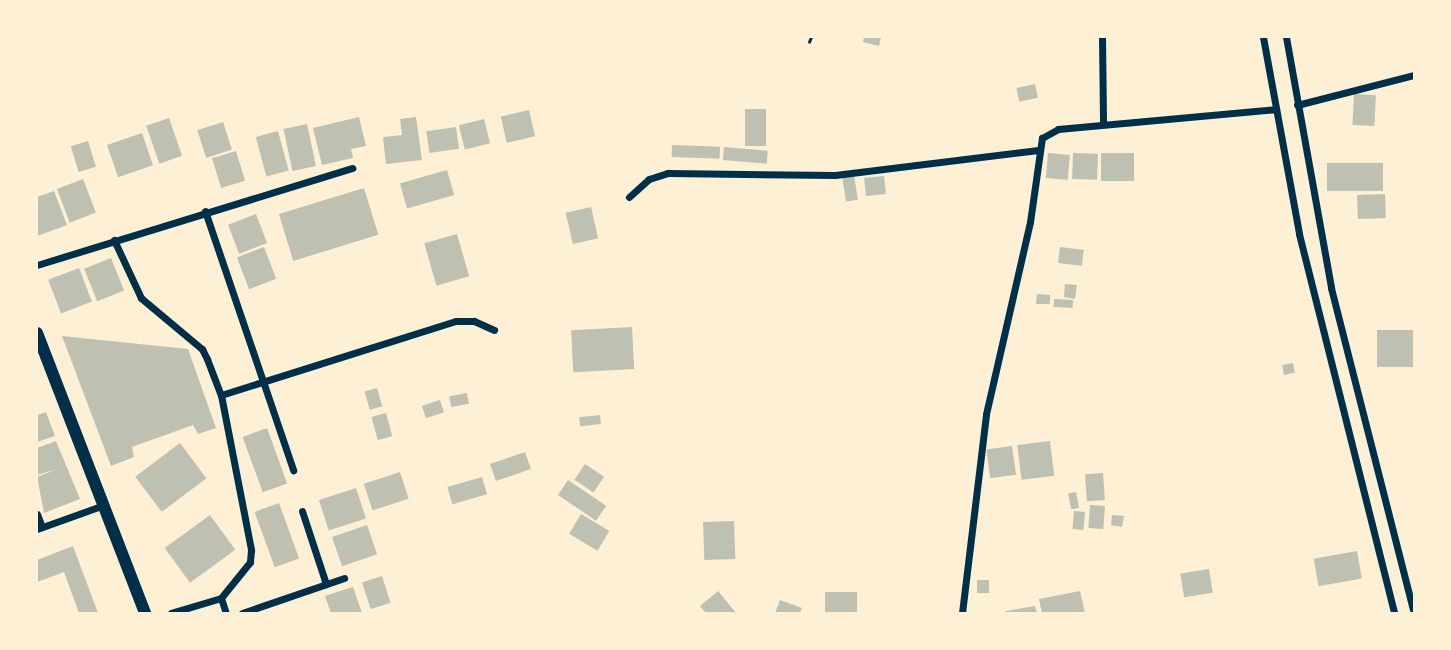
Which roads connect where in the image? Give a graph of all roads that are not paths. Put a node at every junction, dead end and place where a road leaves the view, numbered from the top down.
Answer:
1 (1102, 37) edge
2 (1262, 37) edge
3 (1286, 37) edge
4 (1414, 75) edge
5 (1297, 104) junction
6 (1276, 109) junction
7 (1103, 124) junction
8 (1038, 150) junction
9 (352, 168) dead end
10 (629, 197) dead end
11 (205, 211) junction
12 (114, 240) junction
13 (37, 265) edge
14 (494, 330) dead end
15 (37, 333) edge
16 (264, 379) junction
17 (221, 395) junction
18 (293, 470) dead end
19 (104, 505) junction
20 (302, 511) dead end
21 (37, 514) edge
22 (39, 528) edge
23 (344, 578) dead end
24 (326, 584) junction
25 (221, 598) junction
26 (145, 613) edge
27 (172, 613) edge
28 (226, 613) edge
29 (242, 613) edge
30 (962, 613) edge
31 (1394, 613) edge
32 (1414, 613) edge

1 - 7 street
2 - 6 street
3 - 5 street
4 - 5 street
5 - 32 street
6 - 7 street
6 - 31 street
7 - 8 street
8 - 10 street
8 - 30 street
9 - 11 street
11 - 12 street
11 - 16 street
12 - 13 street
12 - 17 street
14 - 16 street
15 - 19 main road
16 - 17 street
16 - 18 street
17 - 25 street
19 - 22 street
19 - 26 main road
20 - 24 street
21 - 22 street
23 - 24 street
24 - 29 street
25 - 27 street
25 - 28 street

